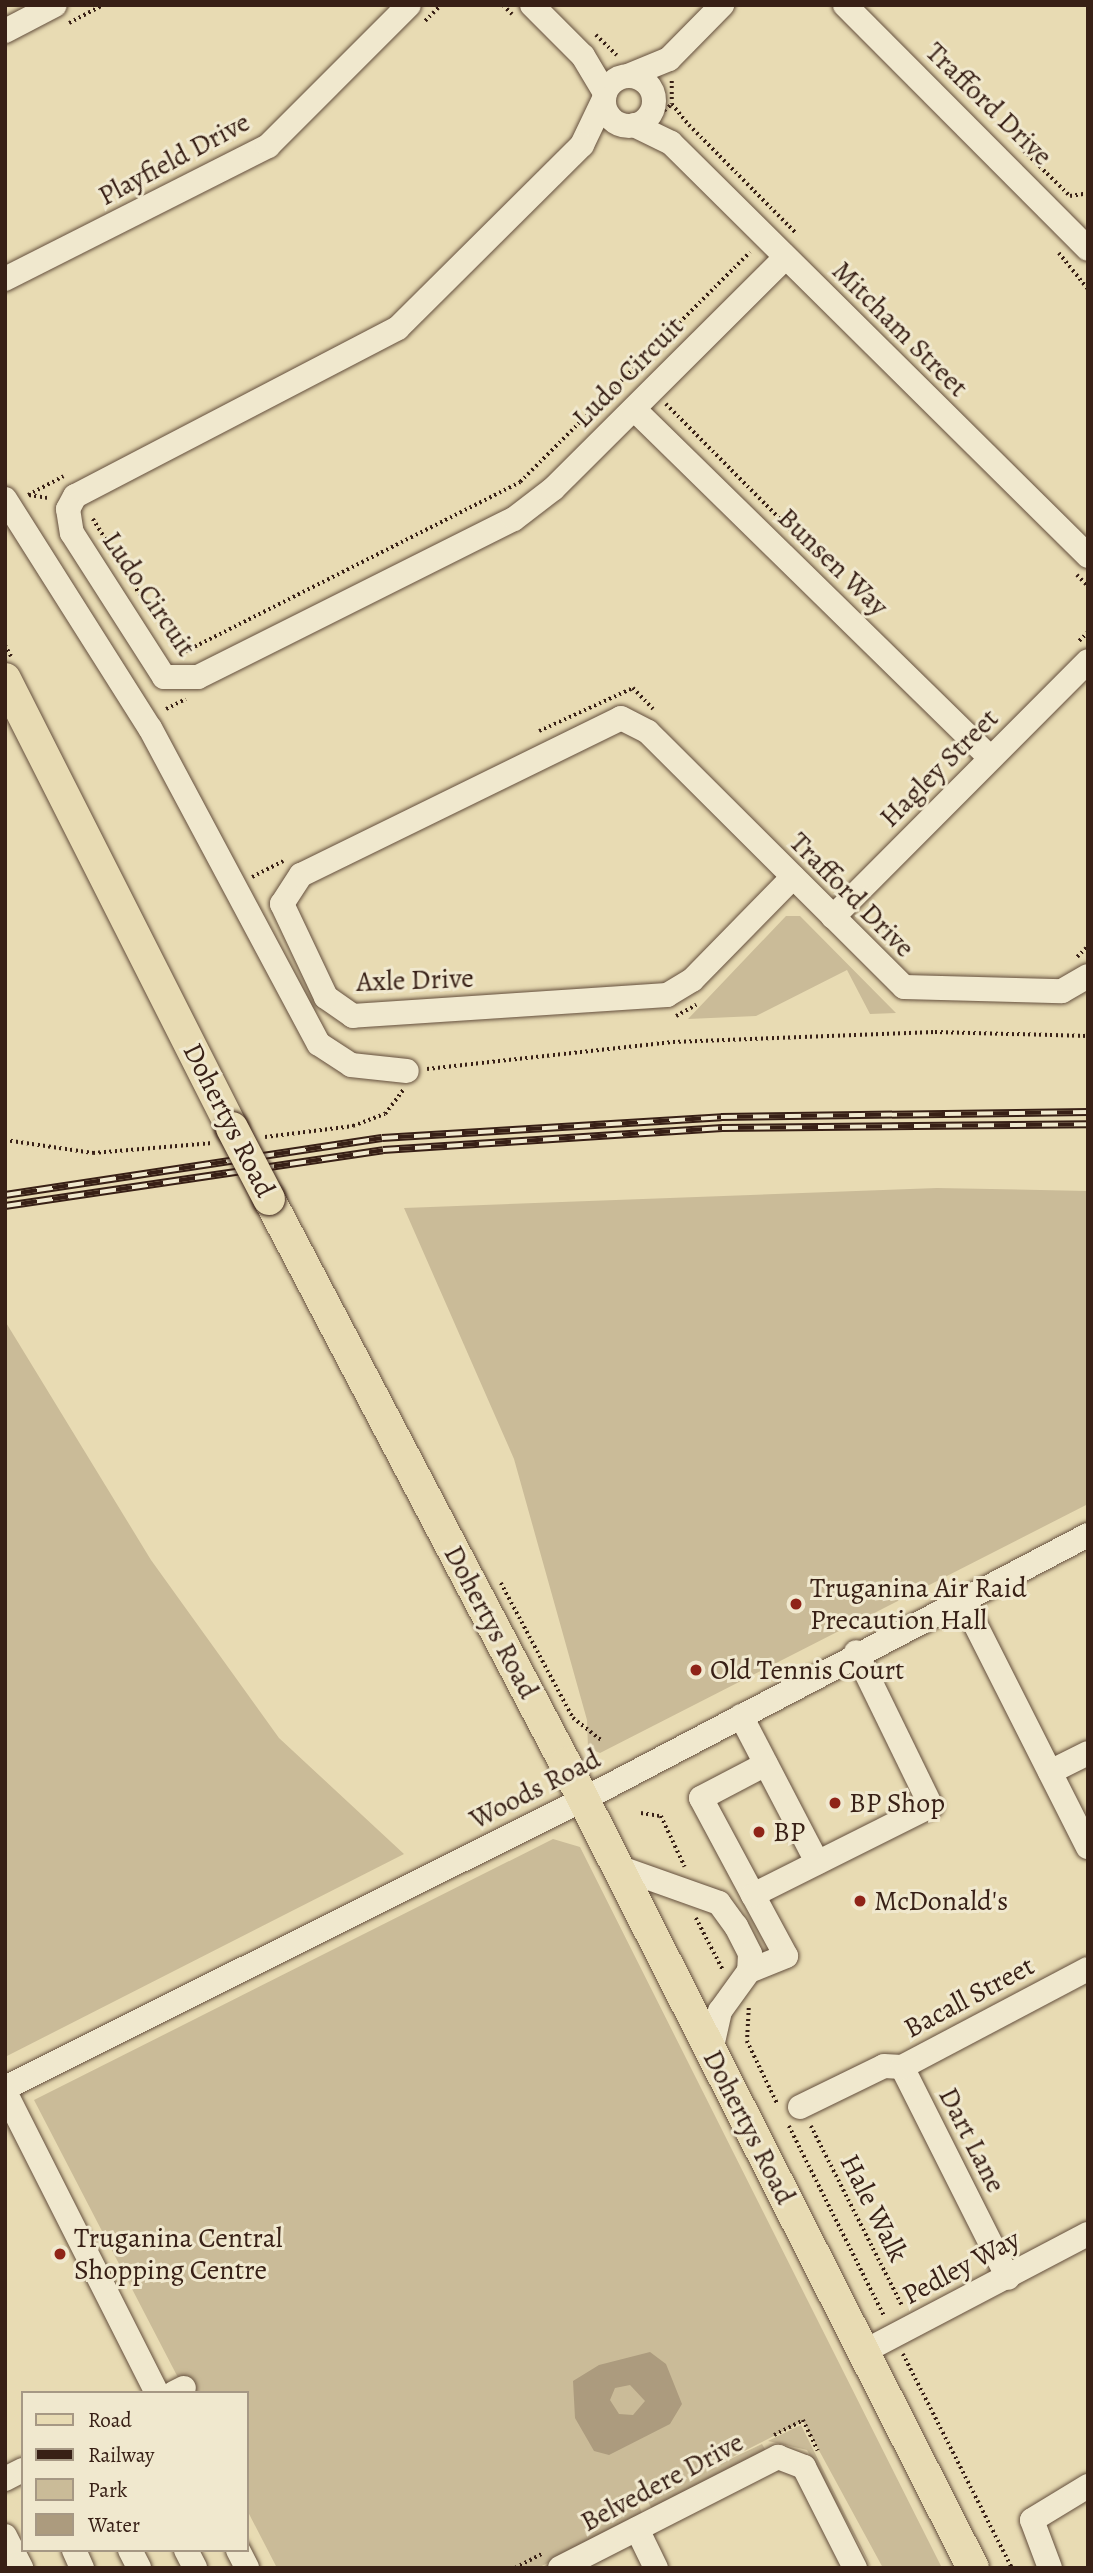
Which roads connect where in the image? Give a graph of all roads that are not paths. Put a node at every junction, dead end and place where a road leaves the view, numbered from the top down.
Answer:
1 (55, 5) edge
2 (410, 5) edge
3 (722, 5) edge
4 (853, 8) edge
5 (527, 15) edge
6 (5, 30) edge
7 (583, 56) junction
8 (675, 65) junction
9 (627, 76) junction
10 (604, 96) junction
11 (654, 99) junction
12 (631, 125) junction
13 (671, 143) junction
14 (582, 145) junction
15 (1085, 239) edge
16 (779, 263) junction
17 (5, 279) edge
18 (634, 409) junction
19 (13, 498) edge
20 (1078, 561) edge
21 (1088, 661) edge
22 (5, 679) edge
23 (621, 718) joint
24 (990, 758) junction
25 (793, 877) junction
26 (833, 917) junction
27 (1080, 969) edge
28 (407, 1071) road end
29 (1088, 1535) edge
30 (962, 1598) junction
31 (856, 1652) junction
32 (741, 1716) junction
33 (1088, 1753) edge
34 (766, 1764) junction
35 (1050, 1772) junction
36 (584, 1800) junction
37 (1088, 1847) edge
38 (817, 1862) junction
39 (618, 1867) junction
40 (753, 1895) junction
41 (1088, 1969) edge
42 (749, 1971) junction
43 (711, 2051) junction
44 (902, 2067) junction
45 (5, 2090) edge
46 (800, 2107) road end
47 (1088, 2234) edge
48 (1008, 2278) junction
49 (863, 2352) junction
50 (156, 2391) edge
51 (21, 2471) edge
52 (5, 2479) edge
53 (1088, 2486) edge
54 (637, 2529) junction
55 (5, 2536) edge
56 (75, 2552) edge
57 (131, 2552) edge
58 (187, 2552) edge
59 (239, 2552) edge
60 (21, 2568) edge
61 (82, 2568) edge
62 (139, 2568) edge
63 (195, 2568) edge
64 (247, 2568) edge
65 (560, 2568) edge
66 (656, 2568) edge
67 (855, 2568) edge
68 (972, 2568) edge
69 (1049, 2568) edge

1 - 6 street
2 - 17 street, Playfield Drive
3 - 8 street
4 - 15 street, Trafford Drive
5 - 7 street
7 - 9 street
7 - 10 street
8 - 9 street
8 - 11 street
9 - 10 street
9 - 11 street
10 - 12 street
10 - 14 street
11 - 12 street
11 - 13 street, Mitcham Street
12 - 13 street, Mitcham Street
12 - 14 street
13 - 16 street, Mitcham Street
14 - 18 street, Ludo Circuit
16 - 18 street, Ludo Circuit
16 - 20 street, Mitcham Street
18 - 24 street, Bunsen Way
19 - 28 street
21 - 24 street, Hagley Street
22 - 36 main road, Dohertys Road, bridge
23 - 25 street, Trafford Drive
23 - 25 street, Axle Drive
24 - 26 street, Hagley Street
25 - 26 street, Trafford Drive
26 - 27 street, Trafford Drive
29 - 30 street, Woods Road
30 - 31 street, Woods Road
30 - 35 street
31 - 32 street, Woods Road
31 - 38 street
32 - 34 street
32 - 36 street, Woods Road
33 - 35 street
34 - 38 street
34 - 40 street
35 - 37 street
36 - 39 main road, Dohertys Road
36 - 45 street, Woods Road
38 - 40 street
39 - 42 street
39 - 43 main road, Dohertys Road
40 - 42 street
41 - 44 street, Bacall Street
42 - 43 street
43 - 49 main road, Dohertys Road
44 - 46 street, Bacall Street
44 - 48 street, Dart Lane
45 - 50 street
47 - 48 street, Pedley Way
48 - 49 street, Pedley Way
49 - 68 main road, Dohertys Road
51 - 52 street
53 - 69 street
54 - 65 street, Belvedere Drive
54 - 66 street
54 - 67 street, Belvedere Drive
55 - 60 street
56 - 61 street
57 - 62 street
58 - 63 street
59 - 64 street

